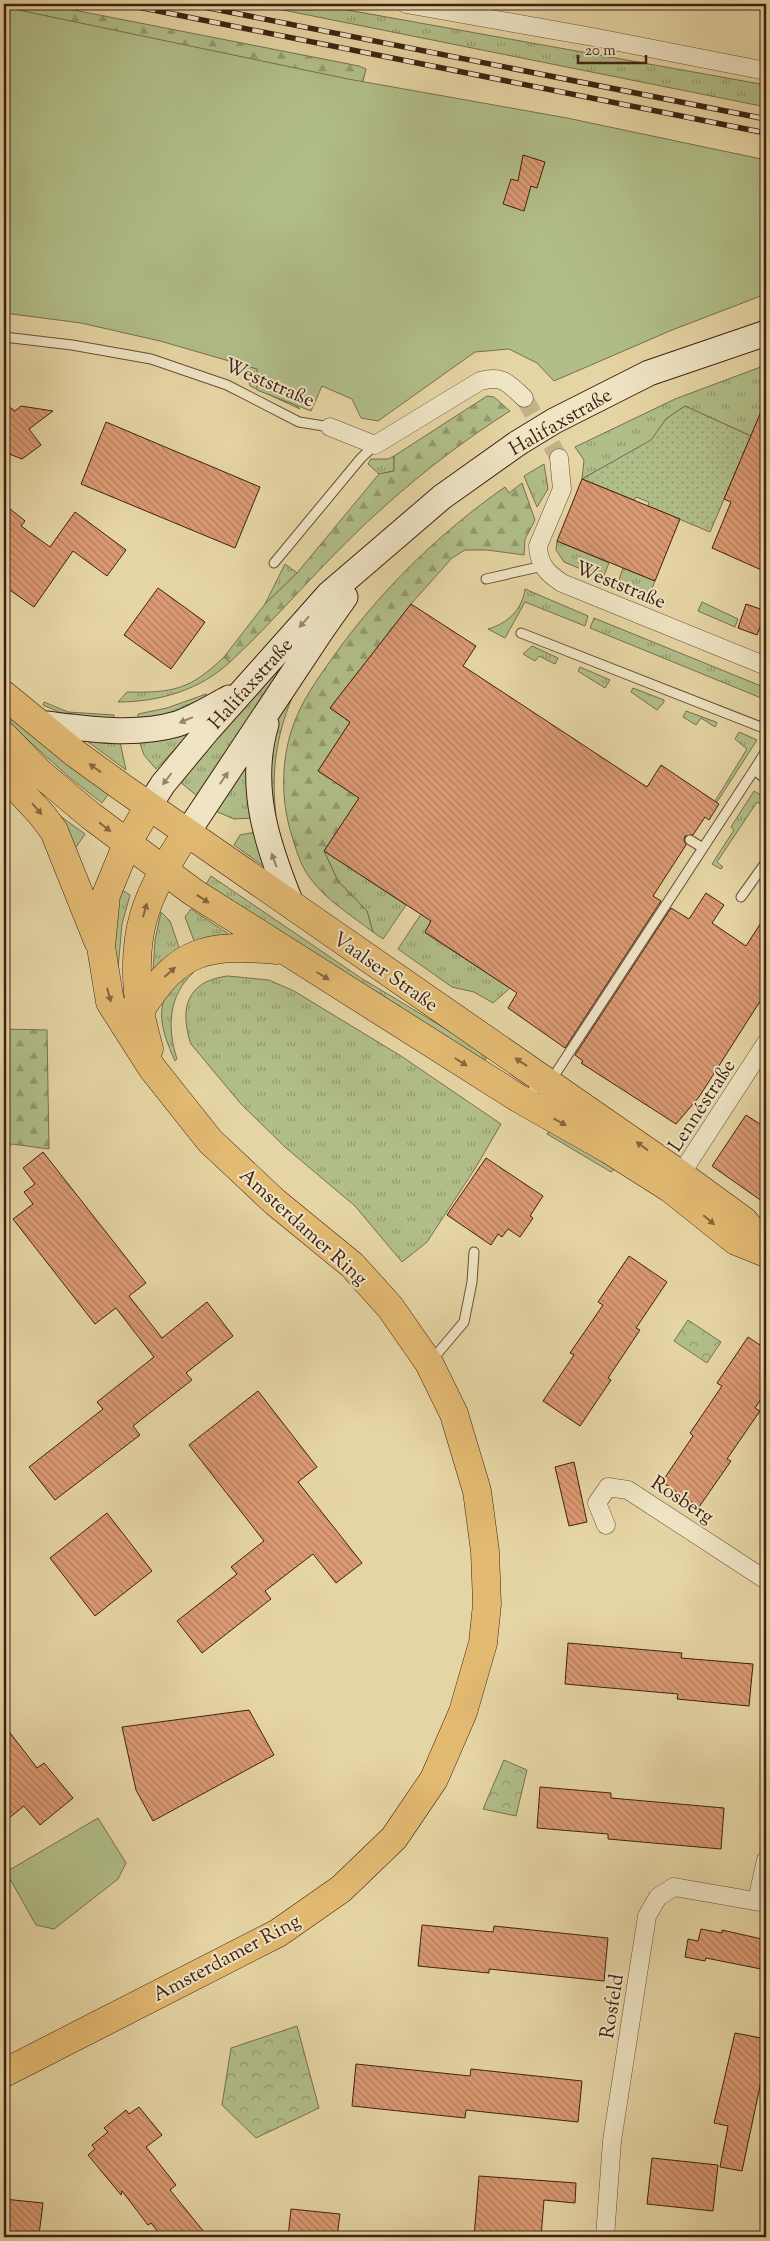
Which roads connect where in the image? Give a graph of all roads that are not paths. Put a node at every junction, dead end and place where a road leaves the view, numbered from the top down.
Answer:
1 (406, 4) edge
2 (766, 71) edge
3 (766, 333) edge
4 (4, 338) edge
5 (524, 398) tunnel mouth
6 (330, 427) joint
7 (375, 445) junction
8 (559, 458) tunnel mouth
9 (378, 553) junction
10 (274, 563) dead end
11 (542, 566) junction
12 (486, 579) dead end
13 (522, 632) dead end
14 (766, 666) edge
15 (244, 689) junction
16 (4, 695) edge
17 (270, 709) junction
18 (37, 722) junction
19 (766, 729) edge
20 (4, 736) edge
21 (766, 751) edge
22 (754, 770) junction
23 (4, 774) edge
24 (766, 778) edge
25 (138, 826) junction
26 (690, 840) dead end
27 (703, 848) junction
28 (175, 852) junction
29 (766, 862) edge
30 (741, 897) dead end
31 (292, 906) junction
32 (101, 947) junction
33 (282, 950) junction
34 (140, 1011) junction
35 (766, 1043) edge
36 (152, 1068) junction
37 (550, 1082) junction
38 (518, 1098) junction
39 (676, 1182) junction
40 (766, 1248) edge
41 (474, 1252) dead end
42 (766, 1253) edge
43 (429, 1362) junction
44 (606, 1525) dead end
45 (766, 1580) edge
46 (766, 1860) edge
47 (762, 1901) edge
48 (4, 2073) edge
49 (605, 2237) edge

1 - 2 street
3 - 9 main road, Halifaxstraße, bridge
4 - 6 lane, Weststraße
5 - 7 street
6 - 7 street, Weststraße
7 - 10 lane
8 - 11 street
9 -> 15 main road, Halifaxstraße
9 - 17 main road, Halifaxstraße
11 - 12 lane
11 - 14 street, Weststraße
13 - 19 lane
15 -> 18 main road
15 -> 25 main road, Halifaxstraße
16 - 18 main road, Vaalser Straße
28 -> 17 main road, Halifaxstraße
31 -> 17 main road
25 -> 18 main road, Vaalser Straße
20 -> 25 main road, Vaalser Straße
21 - 22 lane
22 - 24 lane
22 - 27 lane
23 -> 32 main road
25 - 28 main road, Vaalser Straße
25 - 28 main road, Vaalser Straße
25 - 32 main road, Amsterdamer Ring
26 - 27 lane
27 - 37 lane
28 - 31 main road, Vaalser Straße
28 -> 33 main road, Vaalser Straße
34 -> 28 main road, Amsterdamer Ring
29 - 30 lane
37 -> 31 main road, Vaalser Straße
32 -> 36 main road, Amsterdamer Ring
34 -> 33 main road
33 -> 38 main road, Vaalser Straße
34 - 36 main road, Amsterdamer Ring
35 - 39 street, Lennéstraße
36 - 43 main road, Amsterdamer Ring
37 - 38 lane
39 -> 37 main road, Vaalser Straße
38 -> 39 main road, Vaalser Straße
39 - 40 main road, Vaalser Straße
39 -> 42 main road, Vaalser Straße
41 - 43 lane
43 - 48 main road, Amsterdamer Ring
44 - 45 street, Rosberg
46 - 47 street
47 - 49 street, Rosfeld

